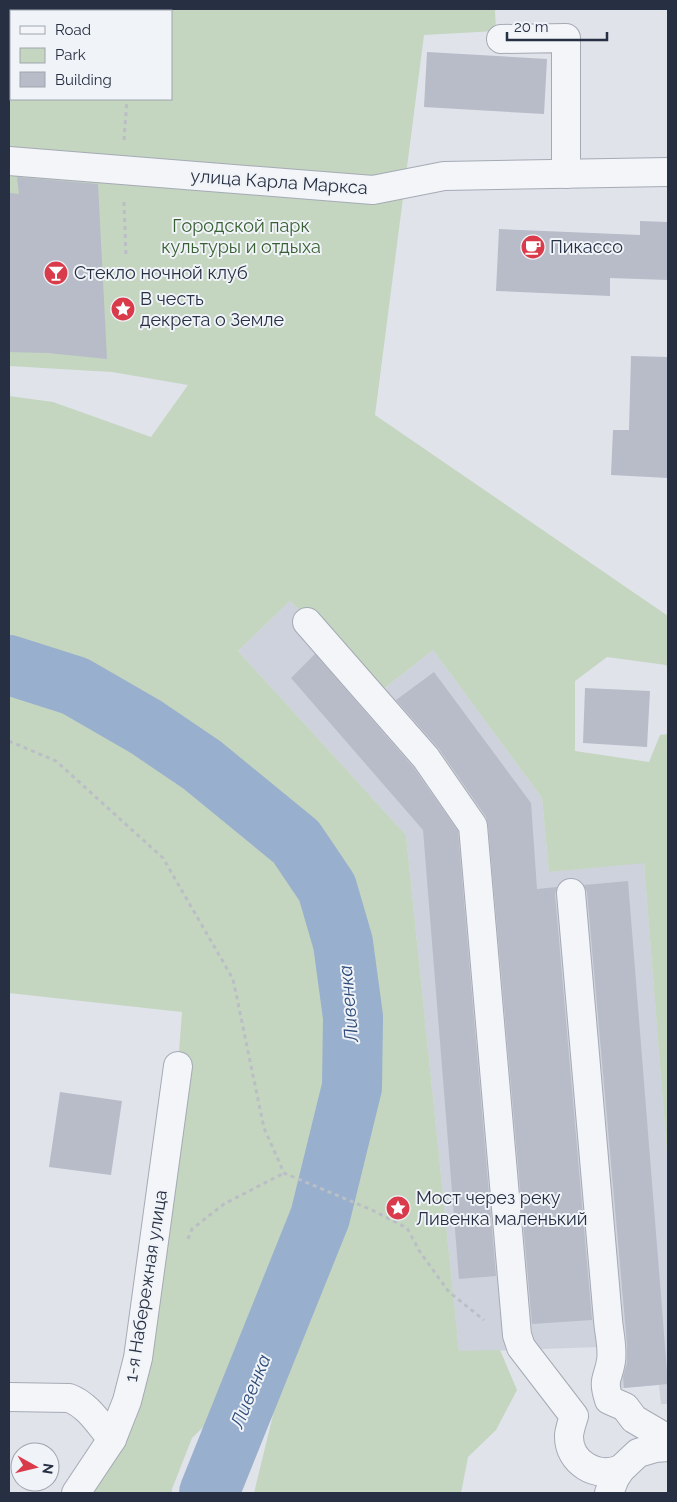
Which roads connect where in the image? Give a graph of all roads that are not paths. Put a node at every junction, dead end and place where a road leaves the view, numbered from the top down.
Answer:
1 (501, 39) dead end
2 (9, 161) edge
3 (668, 172) edge
4 (566, 174) junction
5 (307, 622) dead end
6 (570, 893) dead end
7 (178, 1066) dead end
8 (9, 1397) edge
9 (610, 1400) junction
10 (574, 1416) junction
11 (634, 1419) junction
12 (112, 1439) junction
13 (668, 1439) edge
14 (668, 1447) edge
15 (629, 1461) junction
16 (76, 1493) edge
17 (609, 1493) edge

1 - 4 street
2 - 4 street, улица Карла Маркса
3 - 4 street, улица Карла Маркса
5 - 10 street
6 - 9 street
7 - 12 street, 1-я Набережная улица
8 - 12 street
9 - 10 street
9 - 11 street
10 - 15 street
11 - 13 street
11 - 15 street
12 - 16 street, 1-я Набережная улица
14 - 15 street
15 - 17 street

